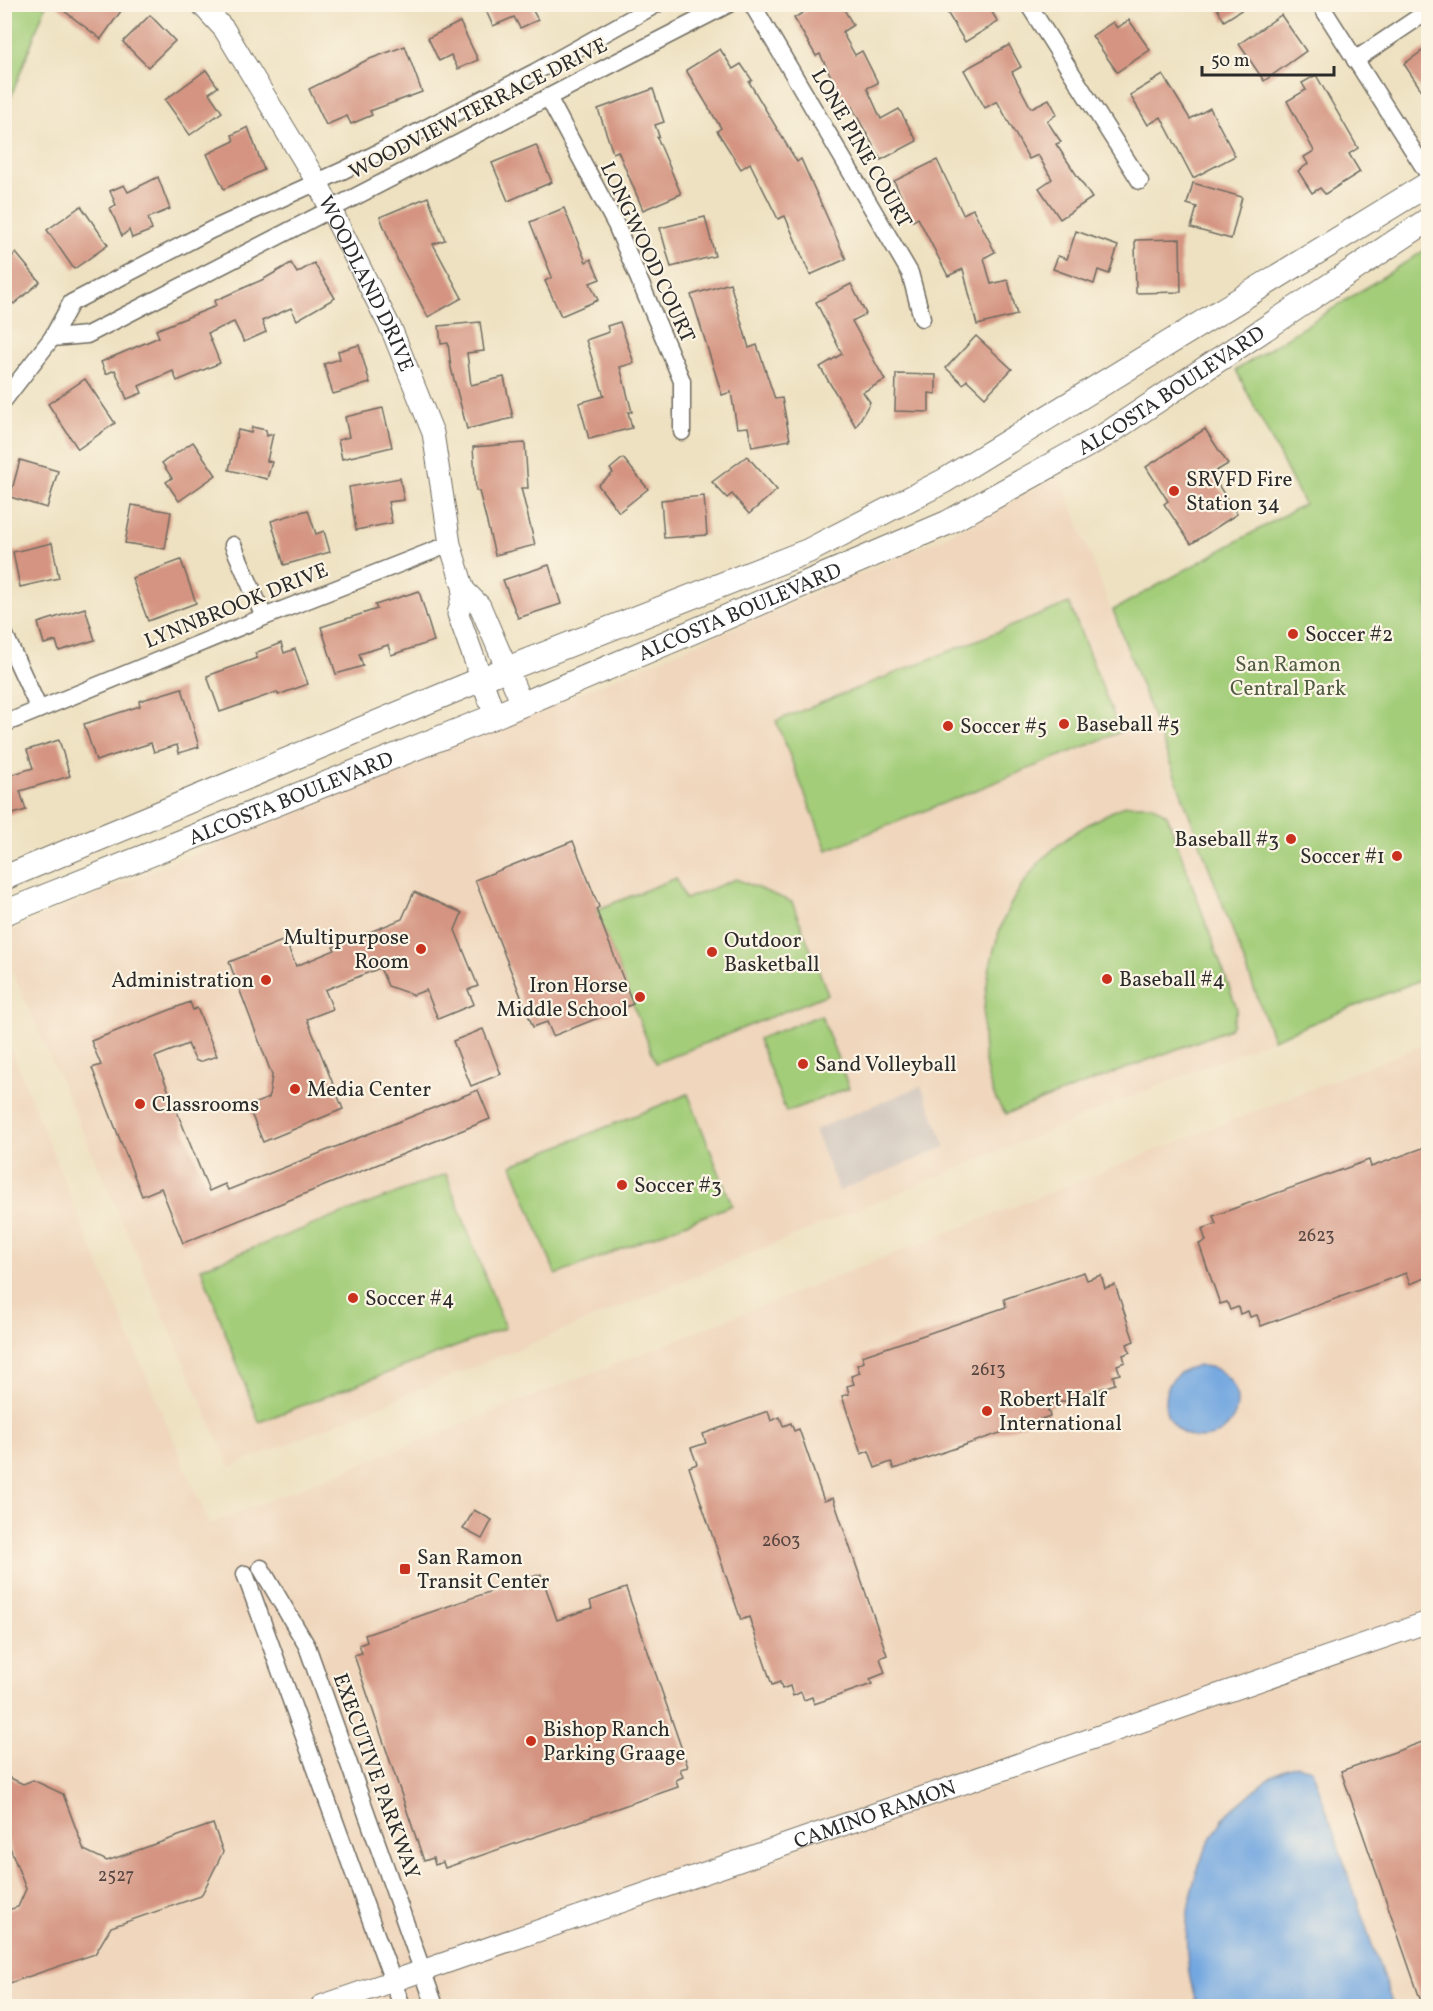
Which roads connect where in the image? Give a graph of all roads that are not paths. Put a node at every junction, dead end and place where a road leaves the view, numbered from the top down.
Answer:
1 (201, 4) edge
2 (657, 4) edge
3 (729, 4) edge
4 (752, 4) edge
5 (1028, 4) edge
6 (1320, 4) edge
7 (1428, 11) edge
8 (1356, 60) junction
9 (548, 98) junction
10 (1428, 174) edge
11 (1140, 181) dead end
12 (317, 182) junction
13 (1428, 184) edge
14 (332, 211) junction
15 (1428, 220) edge
16 (922, 318) dead end
17 (52, 338) junction
18 (4, 400) edge
19 (682, 432) dead end
20 (450, 544) junction
21 (233, 545) dead end
22 (464, 590) junction
23 (264, 616) junction
24 (4, 633) edge
25 (505, 669) junction
26 (481, 680) junction
27 (522, 704) junction
28 (39, 709) junction
29 (495, 716) junction
30 (4, 724) edge
31 (4, 878) edge
32 (4, 913) edge
33 (261, 1568) dead end
34 (245, 1574) dead end
35 (1428, 1622) edge
36 (423, 1971) junction
37 (393, 1982) junction
38 (321, 2007) edge
39 (402, 2007) edge
40 (435, 2007) edge

1 - 12 street, WOODLAND DRIVE
2 - 12 street, WOODVIEW TERRACE DRIVE
3 - 9 street, WOODVIEW TERRACE DRIVE
4 - 16 street, LONE PINE COURT
5 - 11 street
6 - 8 street
7 - 8 street
8 - 10 street
9 - 14 street, WOODVIEW TERRACE DRIVE
9 - 19 street, LONGWOOD COURT
12 - 14 street, WOODLAND DRIVE
12 - 17 street, WOODVIEW TERRACE DRIVE
13 - 25 main road, ALCOSTA BOULEVARD
14 - 17 street, WOODVIEW TERRACE DRIVE
14 - 20 street, WOODLAND DRIVE
15 - 27 main road, ALCOSTA BOULEVARD
17 - 18 street, WOODVIEW TERRACE DRIVE
20 - 22 street, WOODLAND DRIVE
20 - 23 street, LYNNBROOK DRIVE
21 - 23 street
22 - 25 street, WOODLAND DRIVE
22 - 26 street, WOODLAND DRIVE
23 - 28 street, LYNNBROOK DRIVE
24 - 28 street
25 - 26 main road, ALCOSTA BOULEVARD
25 - 27 street, WOODLAND DRIVE
26 - 29 street, WOODLAND DRIVE
26 - 31 main road, ALCOSTA BOULEVARD
27 - 29 main road, ALCOSTA BOULEVARD
28 - 30 street, LYNNBROOK DRIVE
29 - 32 main road, ALCOSTA BOULEVARD
33 - 36 street, EXECUTIVE PARKWAY
34 - 37 street
35 - 36 street, CAMINO RAMON
36 - 37 street, CAMINO RAMON
36 - 40 street, EXECUTIVE PARKWAY
37 - 38 street, CAMINO RAMON
37 - 39 street

